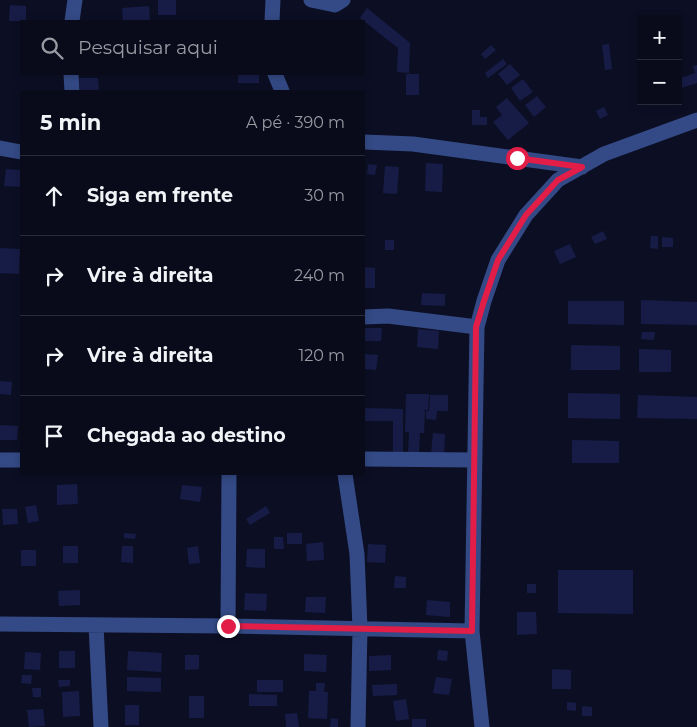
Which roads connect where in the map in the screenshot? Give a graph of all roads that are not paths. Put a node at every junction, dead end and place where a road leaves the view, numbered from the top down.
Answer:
1 (75, 0) edge
2 (273, 0) edge
3 (312, 0) edge
4 (343, 0) edge
5 (72, 20) edge
6 (272, 20) edge
7 (71, 75) edge
8 (275, 75) edge
9 (72, 90) edge
10 (282, 90) edge
11 (697, 120) edge
12 (365, 142) edge
13 (0, 148) edge
14 (20, 152) edge
15 (582, 167) junction
16 (365, 316) edge
17 (476, 327) junction
18 (365, 458) edge
19 (0, 460) edge
20 (20, 460) edge
21 (475, 460) junction
22 (229, 475) edge
23 (345, 475) edge
24 (0, 624) edge
25 (96, 625) junction
26 (228, 626) junction
27 (360, 628) junction
28 (472, 631) junction
29 (100, 727) edge
30 (358, 727) edge
31 (482, 727) edge

1 - 5 street
2 - 6 street
3 - 4 street
7 - 9 street
8 - 10 street
11 - 15 street
12 - 15 street
13 - 14 street
15 - 17 street
16 - 17 street
17 - 21 street
18 - 21 street
19 - 20 street
21 - 28 street
22 - 26 street
23 - 27 street
24 - 25 street
25 - 26 street
25 - 29 street
26 - 27 street
27 - 28 street
27 - 30 street
28 - 31 street

